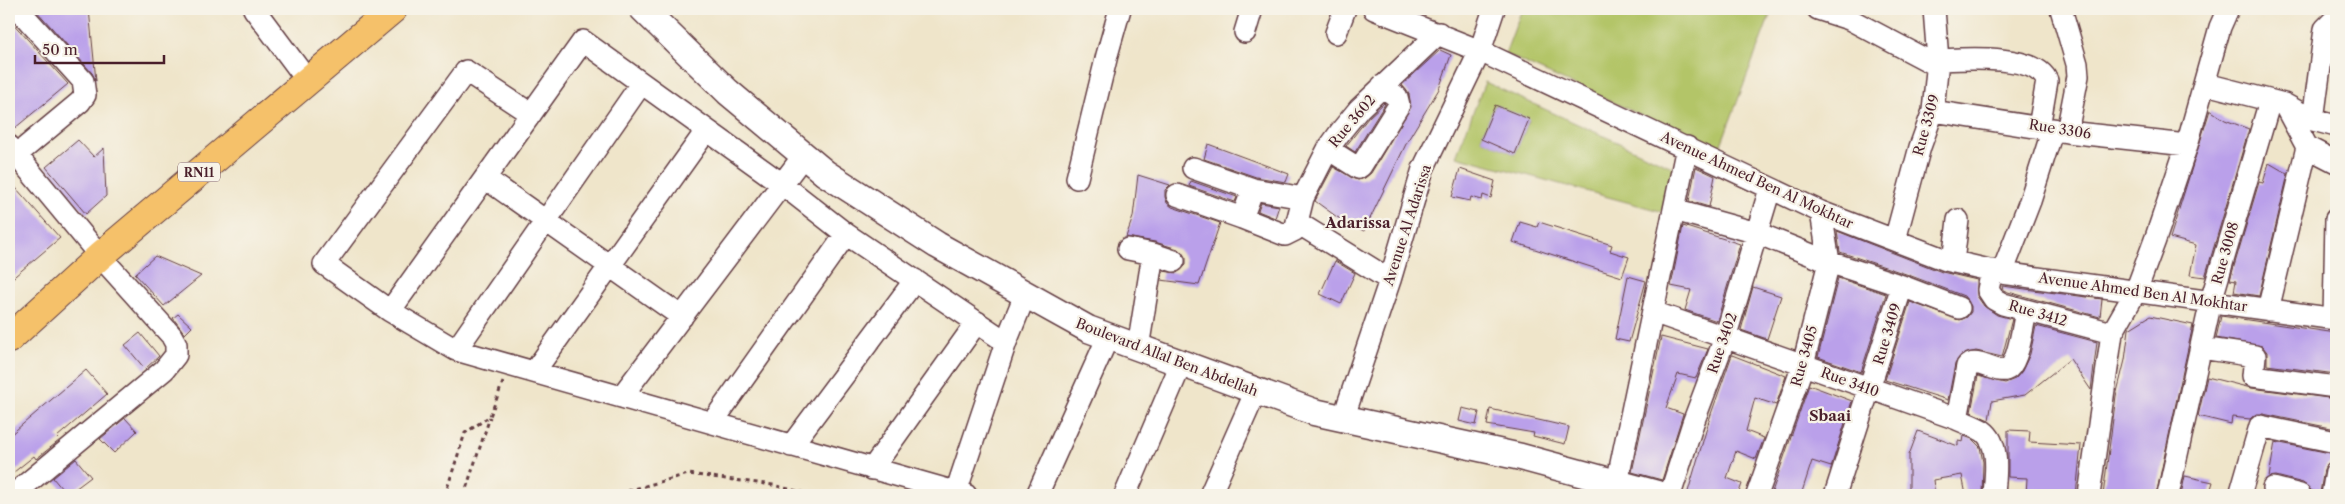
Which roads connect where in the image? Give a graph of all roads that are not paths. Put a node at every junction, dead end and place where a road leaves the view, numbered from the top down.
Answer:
1 (18, 9) edge
2 (254, 9) edge
3 (393, 9) edge
4 (643, 9) edge
5 (1120, 9) edge
6 (1252, 9) edge
7 (1345, 9) edge
8 (1374, 9) edge
9 (1494, 9) edge
10 (1818, 9) edge
11 (1934, 9) edge
12 (2061, 9) edge
13 (2222, 15) edge
14 (2336, 18) edge
15 (1245, 32) dead end
16 (1336, 33) dead end
17 (1439, 33) junction
18 (1480, 51) junction
19 (1937, 63) junction
20 (307, 80) junction
21 (641, 84) junction
22 (2206, 84) junction
23 (1382, 86) junction
24 (2277, 103) junction
25 (1933, 111) junction
26 (531, 114) junction
27 (2313, 120) junction
28 (2336, 126) edge
29 (2053, 129) junction
30 (706, 130) junction
31 (2187, 145) junction
32 (1686, 147) junction
33 (2306, 147) junction
34 (1328, 149) junction
35 (11, 154) edge
36 (804, 155) junction
37 (2336, 162) edge
38 (1193, 168) dead end
39 (485, 178) junction
40 (1077, 178) dead end
41 (782, 184) junction
42 (1252, 189) junction
43 (1770, 189) junction
44 (1177, 195) dead end
45 (1303, 198) junction
46 (1674, 210) junction
47 (1821, 212) junction
48 (1242, 218) junction
49 (2336, 219) edge
50 (1958, 220) dead end
51 (546, 222) junction
52 (1297, 226) junction
53 (1757, 233) junction
54 (846, 234) junction
55 (1895, 240) junction
56 (1128, 249) dead end
57 (1153, 254) junction
58 (100, 256) junction
59 (1174, 261) dead end
60 (1829, 262) junction
61 (1953, 262) junction
62 (609, 267) junction
63 (1997, 272) junction
64 (915, 280) junction
65 (1390, 280) junction
66 (1902, 286) junction
67 (2136, 291) junction
68 (1025, 295) junction
69 (2211, 301) junction
70 (1959, 308) dead end
71 (2268, 310) junction
72 (390, 311) junction
73 (1653, 312) junction
74 (2026, 312) junction
75 (682, 317) junction
76 (2335, 319) edge
77 (977, 322) junction
78 (2112, 333) junction
79 (1108, 337) junction
80 (1725, 338) junction
81 (9, 339) edge
82 (1006, 342) junction
83 (1138, 348) junction
84 (2200, 348) junction
85 (456, 350) junction
86 (1181, 364) junction
87 (1803, 365) junction
88 (534, 372) junction
89 (2336, 387) edge
90 (1870, 390) junction
91 (1256, 391) junction
92 (622, 397) junction
93 (1343, 419) junction
94 (1957, 419) junction
95 (712, 423) junction
96 (2336, 442) edge
97 (791, 446) junction
98 (872, 469) junction
99 (2336, 472) edge
100 (1617, 483) junction
101 (2273, 488) dead end
102 (961, 494) edge
103 (13, 495) edge
104 (1037, 495) edge
105 (1124, 495) edge
106 (1210, 495) edge
107 (1661, 495) edge
108 (1670, 495) edge
109 (1757, 495) edge
110 (1835, 495) edge
111 (1994, 495) edge
112 (2089, 495) edge
113 (2168, 495) edge
114 (2240, 495) edge
115 (2300, 495) edge
116 (2332, 495) edge

1 - 35 street
2 - 20 street
3 - 20 main road, RN11
4 - 36 street, Boulevard Allal Ben Abdellah
5 - 40 street
6 - 15 street
7 - 16 street
8 - 17 street, Avenue Ahmed Ben Al Mokhtar
9 - 18 street, Avenue Al Adarissa
10 - 19 street
11 - 19 street, Rue 3309
12 - 29 street
13 - 22 street
14 - 27 street
17 - 18 street, Avenue Ahmed Ben Al Mokhtar
17 - 23 street, Rue 3602
18 - 32 street, Avenue Ahmed Ben Al Mokhtar
18 - 65 street, Avenue Al Adarissa
19 - 25 street, Rue 3309
19 - 29 street
20 - 58 main road, RN11
21 - 26 street
21 - 30 street
21 - 51 street
22 - 24 street
22 - 31 street
23 - 34 street, Rue 3602
23 - 34 street
24 - 27 street
24 - 33 street
24 - 69 street, Rue 3008
25 - 29 street, Rue 3306
25 - 55 street, Rue 3309
26 - 39 street
26 - 72 street
27 - 28 street
29 - 31 street, Rue 3306
29 - 63 street
30 - 41 street
30 - 62 street
31 - 67 street
32 - 43 street, Avenue Ahmed Ben Al Mokhtar
32 - 46 street
33 - 37 street
33 - 71 street
34 - 45 street, Rue 3602
35 - 58 street
36 - 41 street
36 - 68 street, Boulevard Allal Ben Abdellah
38 - 42 street
39 - 51 street
39 - 72 street
41 - 54 street
41 - 75 street
42 - 45 street
42 - 48 street
43 - 47 street, Avenue Ahmed Ben Al Mokhtar
43 - 53 street, Rue 3402
44 - 48 street
45 - 52 street, Rue 3602
46 - 53 street
46 - 73 street
47 - 55 street, Avenue Ahmed Ben Al Mokhtar
47 - 60 street, Rue 3405
48 - 52 street
49 - 76 street
50 - 61 street
51 - 62 street
51 - 85 street
52 - 65 street
53 - 60 street
53 - 80 street, Rue 3402
54 - 64 street
54 - 95 street
55 - 61 street, Avenue Ahmed Ben Al Mokhtar
56 - 57 street
57 - 59 street
57 - 83 street
58 - 81 main road, RN11
58 - 103 street
60 - 66 street
60 - 87 street, Rue 3405
61 - 63 street, Avenue Ahmed Ben Al Mokhtar
62 - 75 street
62 - 88 street
63 - 67 street, Avenue Ahmed Ben Al Mokhtar
63 - 74 street, Rue 3412
64 - 77 street
64 - 97 street
65 - 93 street, Avenue Al Adarissa
66 - 70 street
66 - 90 street, Rue 3409
67 - 69 street, Avenue Ahmed Ben Al Mokhtar
67 - 78 street
68 - 79 street, Boulevard Allal Ben Abdellah
68 - 82 street
69 - 71 street, Avenue Ahmed Ben Al Mokhtar
69 - 84 street, Rue 3008
71 - 76 street, Avenue Ahmed Ben Al Mokhtar
72 - 85 street
73 - 80 street, Rue 3410
73 - 100 street
74 - 78 street, Rue 3412
74 - 94 street
75 - 92 street
77 - 82 street
77 - 98 street
78 - 112 street
79 - 83 street, Boulevard Allal Ben Abdellah
79 - 104 street
80 - 87 street, Rue 3410
80 - 108 street, Rue 3402
82 - 102 street
83 - 86 street, Boulevard Allal Ben Abdellah
84 - 89 street
84 - 113 street, Rue 3008
85 - 88 street
86 - 91 street, Boulevard Allal Ben Abdellah
86 - 105 street
87 - 90 street, Rue 3410
87 - 109 street, Rue 3405
88 - 92 street
90 - 94 street, Rue 3410
90 - 110 street, Rue 3409
91 - 93 street, Boulevard Allal Ben Abdellah
91 - 106 street
92 - 95 street
93 - 100 street, Boulevard Allal Ben Abdellah
94 - 111 street, Rue 3410
95 - 97 street
96 - 114 street
97 - 98 street
98 - 102 street
99 - 116 street
100 - 107 street, Boulevard Allal Ben Abdellah
101 - 115 street

